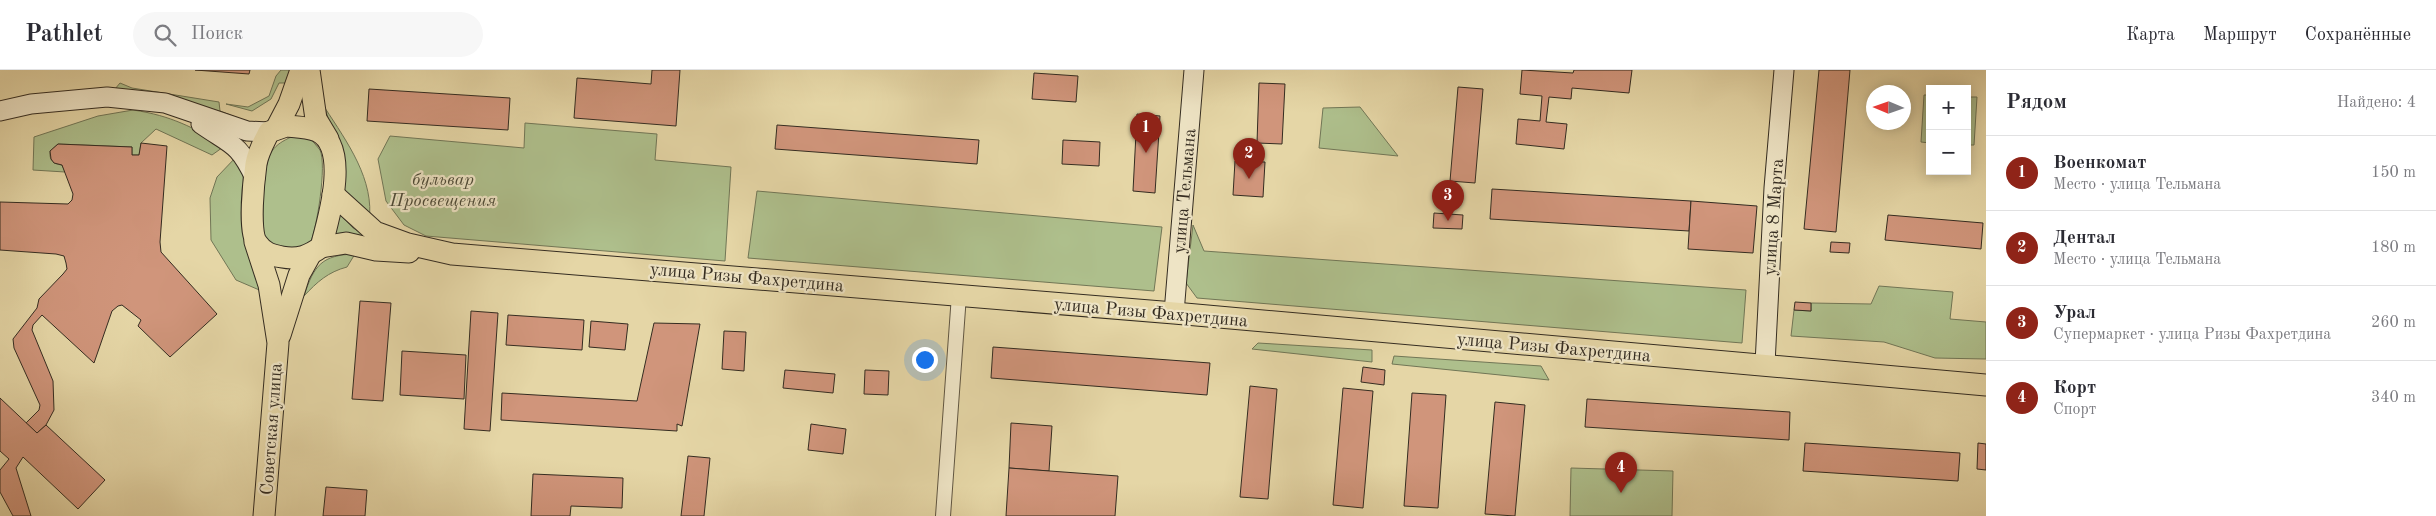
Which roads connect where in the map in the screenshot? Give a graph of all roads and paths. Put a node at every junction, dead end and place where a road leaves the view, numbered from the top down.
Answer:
1 (301, 70) edge
2 (309, 70) edge
3 (1194, 70) edge
4 (1784, 70) edge
5 (165, 103) junction
6 (0, 111) edge
7 (273, 129) junction
8 (329, 141) junction
9 (255, 178) junction
10 (333, 194) junction
11 (255, 242) junction
12 (315, 252) junction
13 (452, 254) junction
14 (959, 295) junction
15 (1174, 313) junction
16 (278, 343) junction
17 (1764, 364) junction
18 (1986, 385) edge
19 (264, 516) edge
20 (943, 516) edge

1 - 7 main road
2 - 8 main road
3 - 15 street, улица Тельмана
4 - 17 street, улица 8 Марта
5 - 6 street
5 - 7 street
5 - 9 street
7 - 8 main road
7 - 9 main road
8 - 10 main road
9 - 11 main road
10 - 12 main road
10 - 13 main road, улица Ризы Фахретдина
11 - 12 main road
11 - 16 main road
12 - 13 main road
12 - 16 main road
13 - 14 main road, улица Ризы Фахретдина
14 - 15 main road, улица Ризы Фахретдина
14 - 20 street
15 - 17 main road, улица Ризы Фахретдина
16 - 19 main road, Советская улица
17 - 18 main road, улица Ризы Фахретдина

